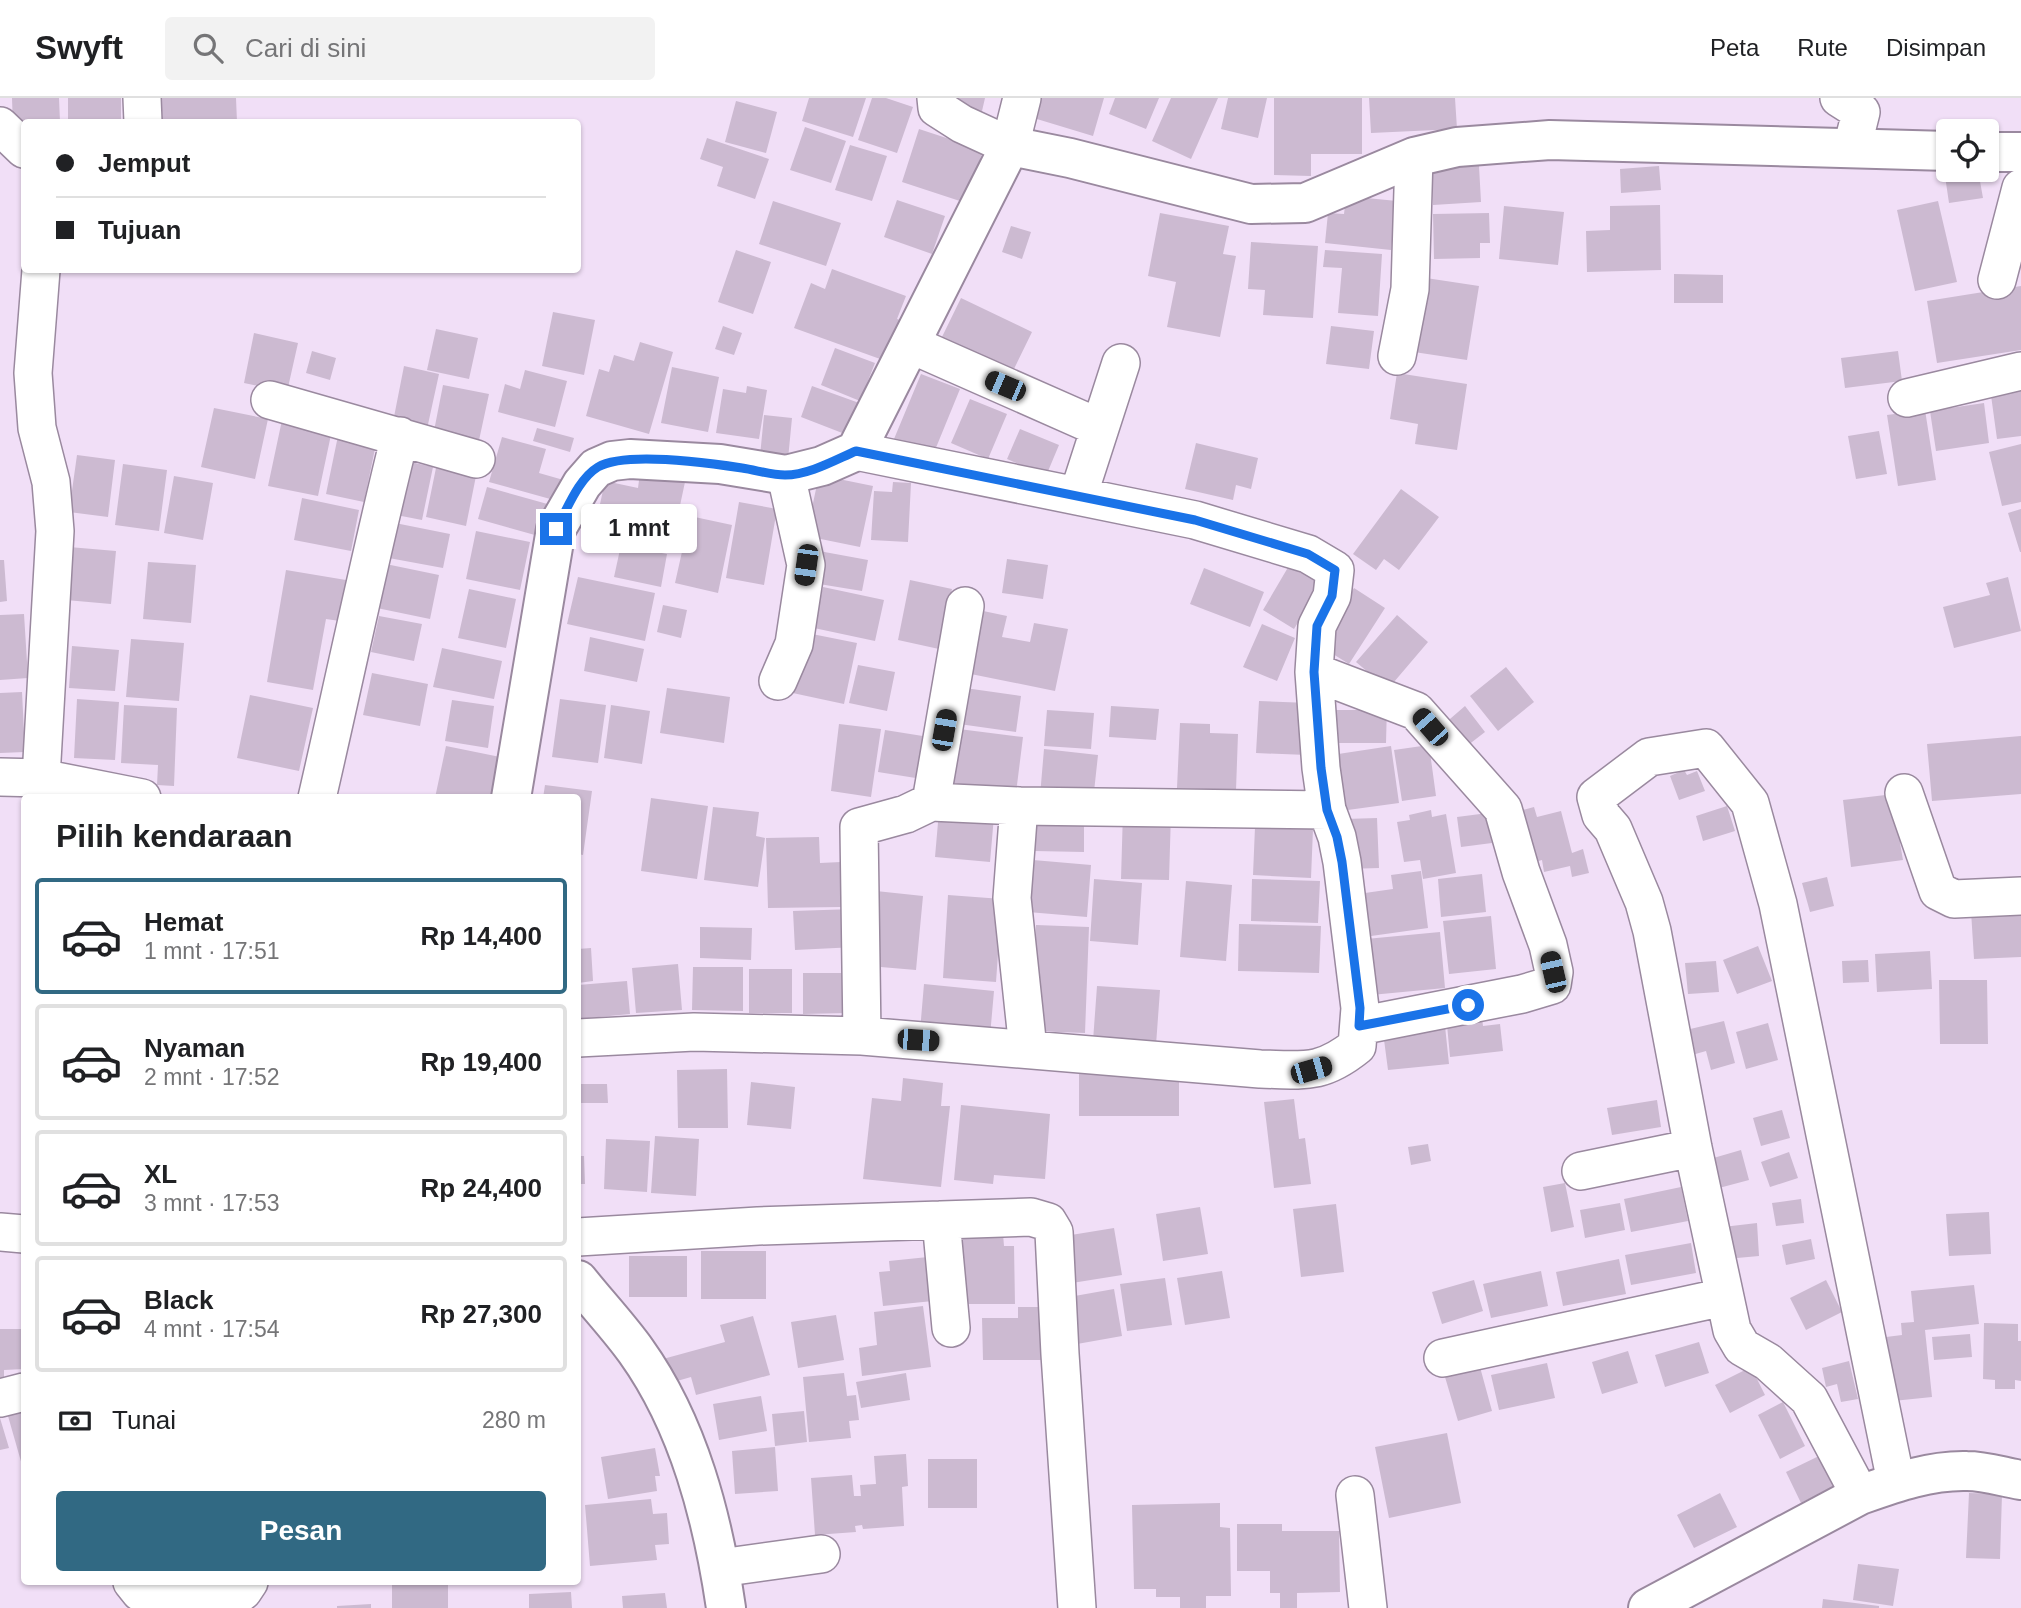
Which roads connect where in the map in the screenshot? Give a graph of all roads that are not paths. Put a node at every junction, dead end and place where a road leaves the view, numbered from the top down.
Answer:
1 (142, 98) edge
2 (936, 98) edge
3 (1021, 98) edge
4 (1839, 98) edge
5 (143, 119) edge
6 (0, 126) edge
7 (21, 146) edge
8 (1010, 146) junction
9 (1852, 148) junction
10 (1936, 151) edge
11 (1999, 152) edge
12 (2021, 152) edge
13 (1414, 157) junction
14 (2021, 188) edge
15 (41, 273) edge
16 (1997, 281) dead end
17 (909, 344) junction
18 (1397, 356) dead end
19 (1121, 363) dead end
20 (2021, 371) edge
21 (1907, 398) dead end
22 (270, 400) dead end
23 (1100, 428) junction
24 (400, 436) junction
25 (856, 451) junction
26 (476, 459) dead end
27 (786, 475) junction
28 (1077, 496) junction
29 (965, 606) dead end
30 (1314, 672) junction
31 (778, 681) dead end
32 (0, 777) edge
33 (41, 778) junction
34 (1904, 793) dead end
35 (122, 794) edge
36 (318, 794) edge
37 (512, 794) edge
38 (931, 802) junction
39 (1018, 806) junction
40 (1327, 810) junction
41 (2021, 896) edge
42 (1359, 1026) junction
43 (862, 1036) junction
44 (581, 1038) edge
45 (1028, 1049) junction
46 (1693, 1148) junction
47 (1581, 1171) dead end
48 (941, 1220) junction
49 (0, 1232) edge
50 (21, 1234) edge
51 (581, 1237) edge
52 (581, 1284) edge
53 (1724, 1297) junction
54 (951, 1328) dead end
55 (1443, 1358) dead end
56 (21, 1393) edge
57 (0, 1398) edge
58 (2021, 1479) edge
59 (1896, 1482) junction
60 (1355, 1495) dead end
61 (1860, 1495) junction
62 (821, 1554) dead end
63 (720, 1568) junction
64 (135, 1585) edge
65 (237, 1597) edge
66 (726, 1608) edge
67 (1077, 1608) edge
68 (1368, 1608) edge
69 (1648, 1608) edge

1 - 5 street
2 - 8 street
3 - 8 street
4 - 9 street
6 - 7 street
8 - 13 street
8 - 17 street
9 - 10 street
9 - 13 street
11 - 12 street
13 - 18 street
14 - 16 street
15 - 33 street
17 - 23 street
17 - 25 street
19 - 23 street
20 - 21 street
22 - 24 street
23 - 28 street
24 - 26 street
24 - 36 street
25 - 27 street
25 - 28 street
27 - 31 street
27 - 37 street
28 - 30 street
29 - 38 street
30 - 40 street
30 - 42 street
32 - 33 street
33 - 35 street
34 - 41 street
38 - 39 street
38 - 43 street
39 - 40 street
39 - 45 street
40 - 42 street
42 - 45 street
43 - 44 street
43 - 45 street
46 - 47 street
46 - 53 street
46 - 59 street
48 - 51 street
48 - 54 street
48 - 67 street
49 - 50 street
52 - 63 street
53 - 55 street
53 - 61 street
56 - 57 street
58 - 59 street
59 - 61 street
60 - 68 street
61 - 69 street
62 - 63 street
63 - 66 street
64 - 65 street

